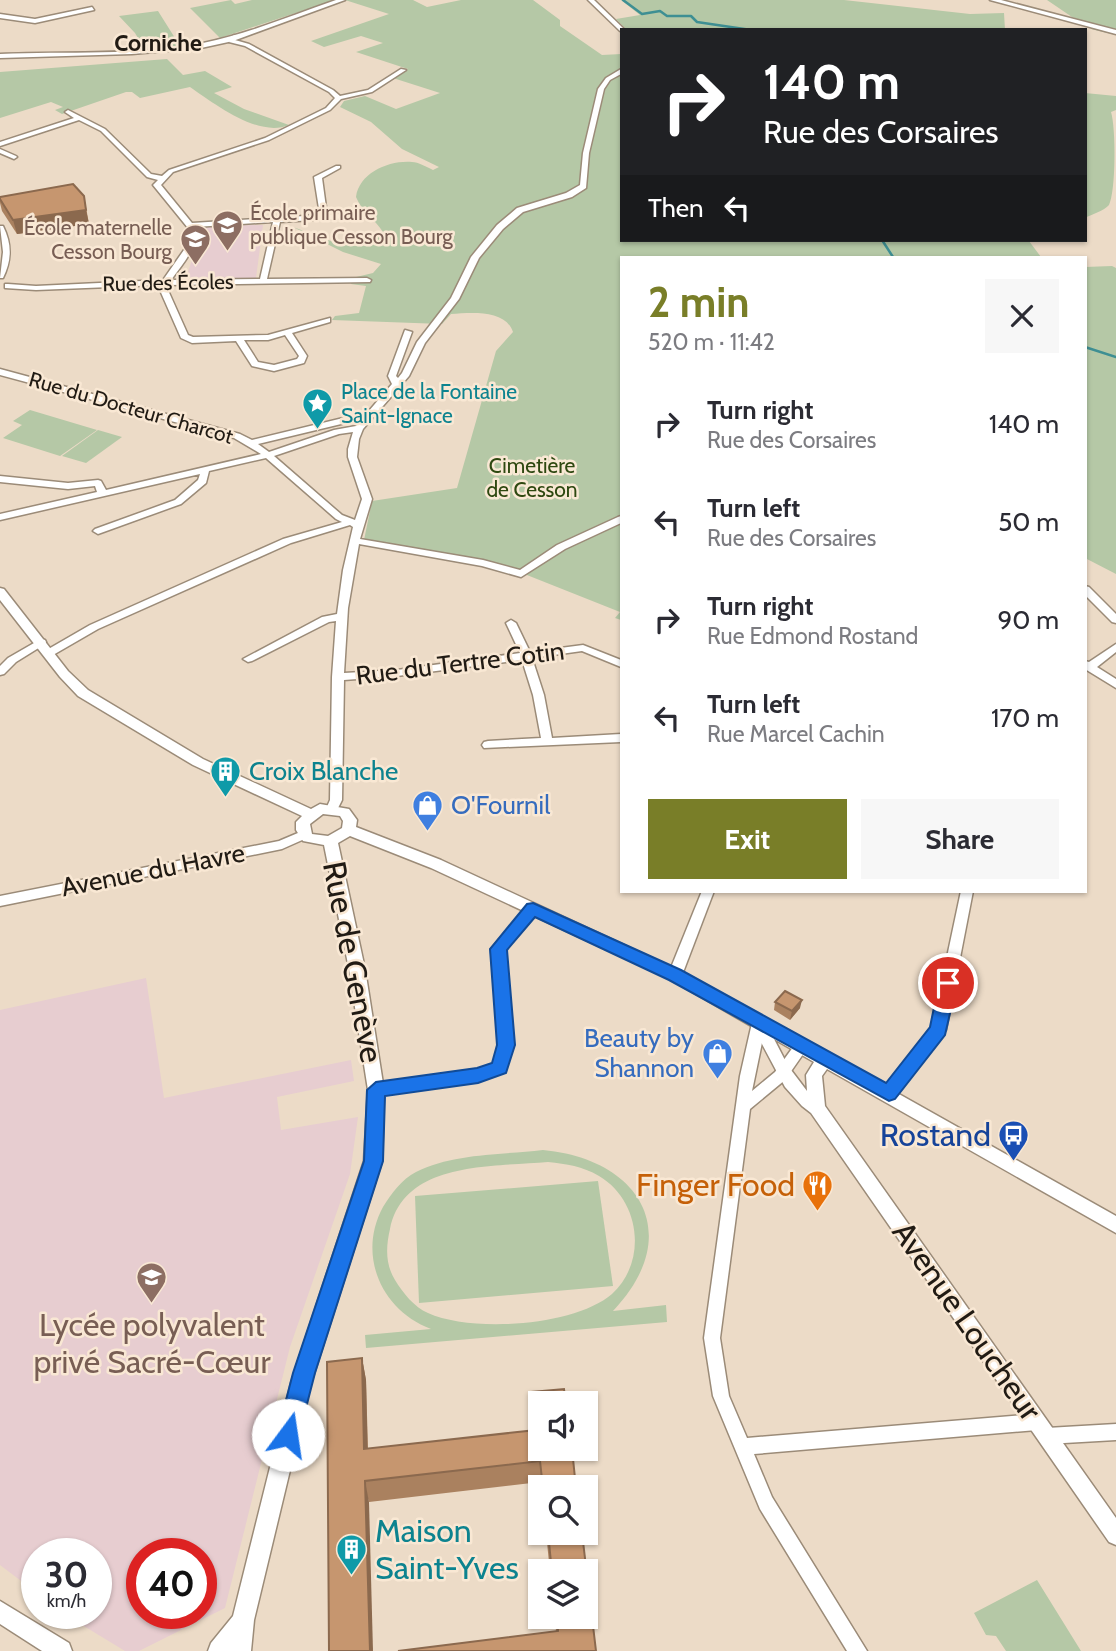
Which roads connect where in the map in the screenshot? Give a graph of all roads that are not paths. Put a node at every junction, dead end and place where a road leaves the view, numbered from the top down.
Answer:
1 (342, 0) edge
2 (591, 0) edge
3 (993, 0) edge
4 (92, 9) dead end
5 (0, 16) edge
6 (620, 28) edge
7 (256, 30) junction
8 (1116, 32) edge
9 (243, 37) junction
10 (232, 39) junction
11 (247, 45) junction
12 (0, 56) edge
13 (403, 70) dead end
14 (620, 72) edge
15 (339, 98) junction
16 (68, 112) dead end
17 (80, 117) junction
18 (0, 144) edge
19 (0, 151) edge
20 (0, 162) edge
21 (338, 167) dead end
22 (161, 178) junction
23 (365, 215) dead end
24 (324, 218) junction
25 (277, 221) junction
26 (189, 225) junction
27 (0, 228) edge
28 (0, 277) edge
29 (367, 280) dead end
30 (263, 281) junction
31 (165, 282) junction
32 (4, 288) edge
33 (327, 320) dead end
34 (408, 331) dead end
35 (288, 332) junction
36 (239, 339) junction
37 (0, 372) edge
38 (397, 385) junction
39 (371, 414) junction
40 (359, 428) junction
41 (252, 443) junction
42 (268, 455) junction
43 (205, 470) junction
44 (0, 479) edge
45 (103, 493) junction
46 (0, 517) edge
47 (620, 519) edge
48 (353, 524) junction
49 (98, 531) dead end
50 (356, 541) junction
51 (1087, 591) edge
52 (0, 592) edge
53 (342, 617) junction
54 (1116, 620) edge
55 (511, 623) dead end
56 (1116, 647) edge
57 (45, 648) junction
58 (526, 655) junction
59 (248, 659) dead end
60 (620, 664) edge
61 (1088, 665) edge
62 (0, 672) edge
63 (338, 677) junction
64 (1116, 684) edge
65 (620, 738) edge
66 (547, 742) junction
67 (488, 745) dead end
68 (332, 808) junction
69 (310, 814) junction
70 (349, 830) junction
71 (305, 834) junction
72 (330, 841) junction
73 (707, 893) edge
74 (967, 893) edge
75 (0, 901) edge
76 (533, 909) junction
77 (675, 975) junction
78 (759, 1023) junction
79 (802, 1046) junction
80 (824, 1059) junction
81 (785, 1070) junction
82 (376, 1090) junction
83 (889, 1094) junction
84 (745, 1105) junction
85 (817, 1108) junction
86 (1116, 1225) edge
87 (1042, 1429) junction
88 (1116, 1432) edge
89 (741, 1447) junction
90 (1116, 1535) edge
91 (0, 1612) edge
92 (243, 1620) junction
93 (61, 1651) edge
94 (219, 1651) edge
95 (240, 1651) edge
96 (858, 1651) edge

1 - 7 street
2 - 6 street
3 - 8 street
4 - 5 street
7 - 9 street
7 - 10 street
9 - 10 street
9 - 11 street
10 - 11 street
10 - 12 street
11 - 15 street
13 - 15 street
14 - 38 street
15 - 22 street
16 - 17 street
17 - 18 street
17 - 22 street
19 - 20 street
21 - 24 street
22 - 26 street
23 - 24 street
24 - 25 street
25 - 26 street
25 - 30 street, Rue des Écoles
26 - 31 street
27 - 28 street
28 - 32 street
29 - 30 street
30 - 31 street, Rue des Écoles
31 - 32 street, Rue des Écoles
31 - 36 street
33 - 35 street
34 - 38 street
35 - 36 street
35 - 36 street
37 - 41 street, Rue du Docteur Charcot
38 - 39 street
39 - 40 street
39 - 41 street
40 - 42 street
40 - 48 street
41 - 42 street, Rue du Docteur Charcot
42 - 43 street
42 - 48 street, Rue du Docteur Charcot
43 - 45 street
43 - 49 street
44 - 45 street
45 - 46 street
47 - 50 street
48 - 50 street
48 - 57 street
50 - 53 street
51 - 54 street
52 - 57 street
53 - 59 street
53 - 63 street
55 - 58 street
56 - 61 street
57 - 62 street
57 - 69 street
58 - 60 street, Rue du Tertre Cotin
58 - 63 street, Rue du Tertre Cotin
58 - 66 street
61 - 64 street
63 - 68 street
65 - 66 street
66 - 67 street
68 - 69 street
68 - 70 street
69 - 71 street
70 - 72 street
70 - 76 street
71 - 72 street
71 - 75 street, Avenue du Havre
72 - 82 street, Rue de Genève
73 - 77 street
74 - 83 street
76 - 77 street
76 - 82 street
77 - 78 street
78 - 79 street
78 - 81 street, Avenue Loucheur
78 - 84 street
79 - 80 street
79 - 81 street
80 - 83 street
80 - 85 street
81 - 84 street
81 - 85 street, Avenue Loucheur
82 - 92 street, Rue de Genève
83 - 86 street
84 - 89 street
85 - 87 street, Avenue Loucheur
87 - 88 street
87 - 89 street
87 - 90 street, Avenue Loucheur
89 - 96 street
91 - 93 street
92 - 94 street
92 - 95 street, Rue de Genève

